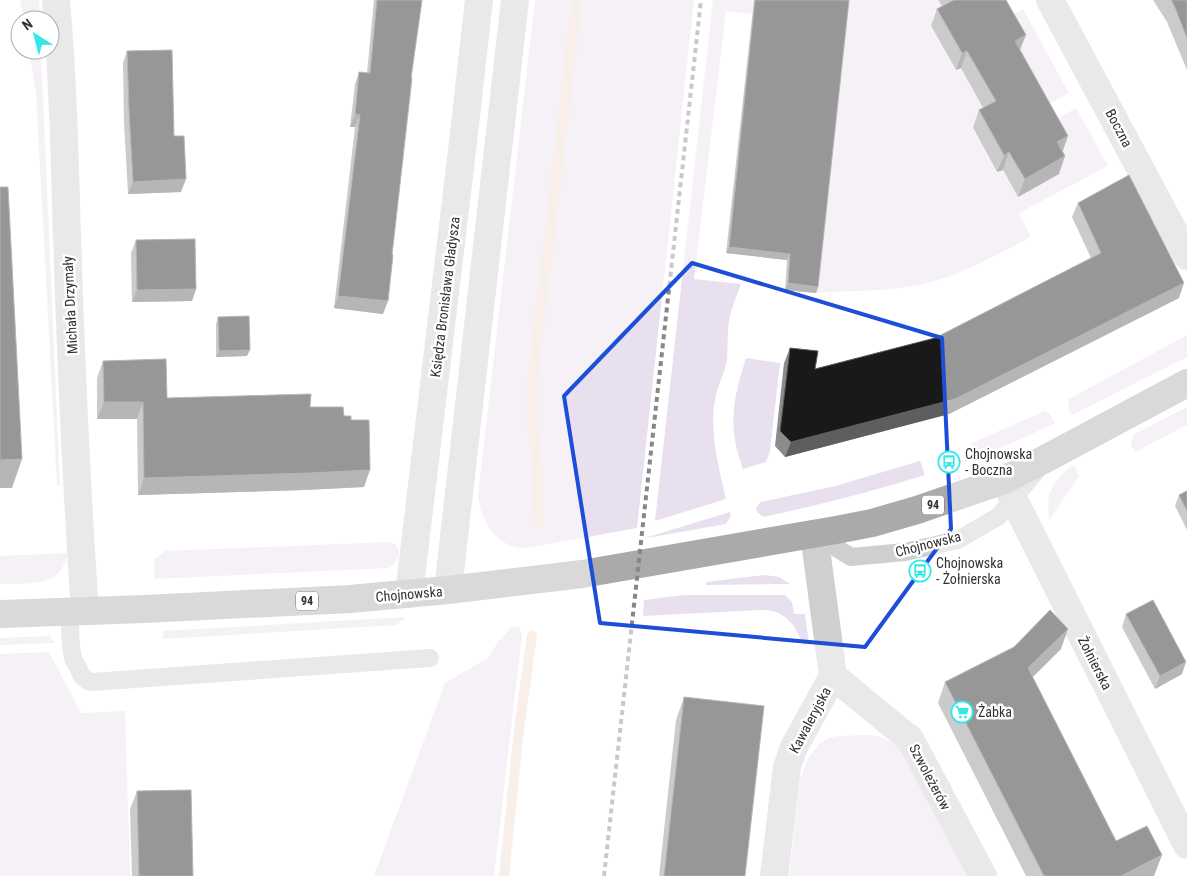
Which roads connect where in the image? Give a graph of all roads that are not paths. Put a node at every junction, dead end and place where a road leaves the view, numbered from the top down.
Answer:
1 (56, 0) edge
2 (479, 0) edge
3 (515, 0) edge
4 (1050, 0) edge
5 (1187, 256) edge
6 (1187, 383) edge
7 (1008, 489) junction
8 (814, 534) junction
9 (448, 590) junction
10 (409, 594) junction
11 (77, 611) junction
12 (0, 614) edge
13 (430, 658) dead end
14 (833, 676) junction
15 (1187, 845) edge
16 (774, 876) edge
17 (983, 876) edge

1 - 11 street, Michała Drzymały
2 - 10 street, Księdza Bronisława Gładysza
3 - 9 street
4 - 5 street, Boczna
6 - 7 main road, Chojnowska / 94
7 - 8 main road, Chojnowska / 94
7 - 8 lane, Chojnowska
7 - 15 street, Żołnierska
8 - 9 main road, Chojnowska / 94
8 - 14 street, Kawaleryjska
9 - 10 main road, Chojnowska / 94
10 - 11 main road, Chojnowska / 94
11 - 12 main road, Chojnowska / 94
11 - 13 lane
14 - 16 street, Kawaleryjska
14 - 17 street, Szwoleżerów

